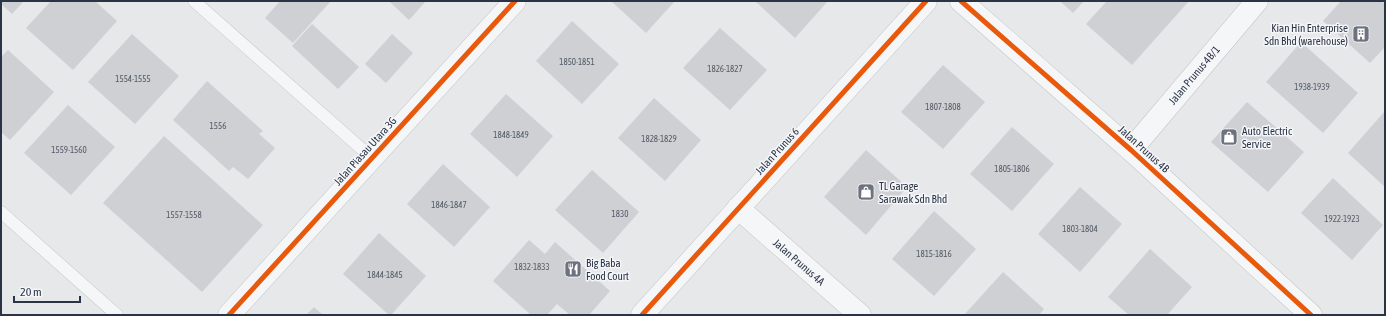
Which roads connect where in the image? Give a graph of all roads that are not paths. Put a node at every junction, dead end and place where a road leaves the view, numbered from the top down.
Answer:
1 (194, 1) edge
2 (515, 1) edge
3 (926, 1) edge
4 (961, 1) edge
5 (1257, 1) edge
6 (1131, 150) junction
7 (372, 158) junction
8 (738, 208) junction
9 (1, 212) edge
10 (117, 315) edge
11 (229, 315) edge
12 (642, 315) edge
13 (860, 315) edge
14 (1311, 315) edge

1 - 7 lane
2 - 7 street, Jalan Piasau Utara 3G
3 - 8 street, Jalan Prunus 6
4 - 6 street, Jalan Prunus 4B
5 - 6 street, Jalan Prunus 4B/1
6 - 14 street, Jalan Prunus 4B
7 - 11 street, Jalan Piasau Utara 3G
8 - 12 street, Jalan Prunus 6
8 - 13 street, Jalan Prunus 4A
9 - 10 lane

